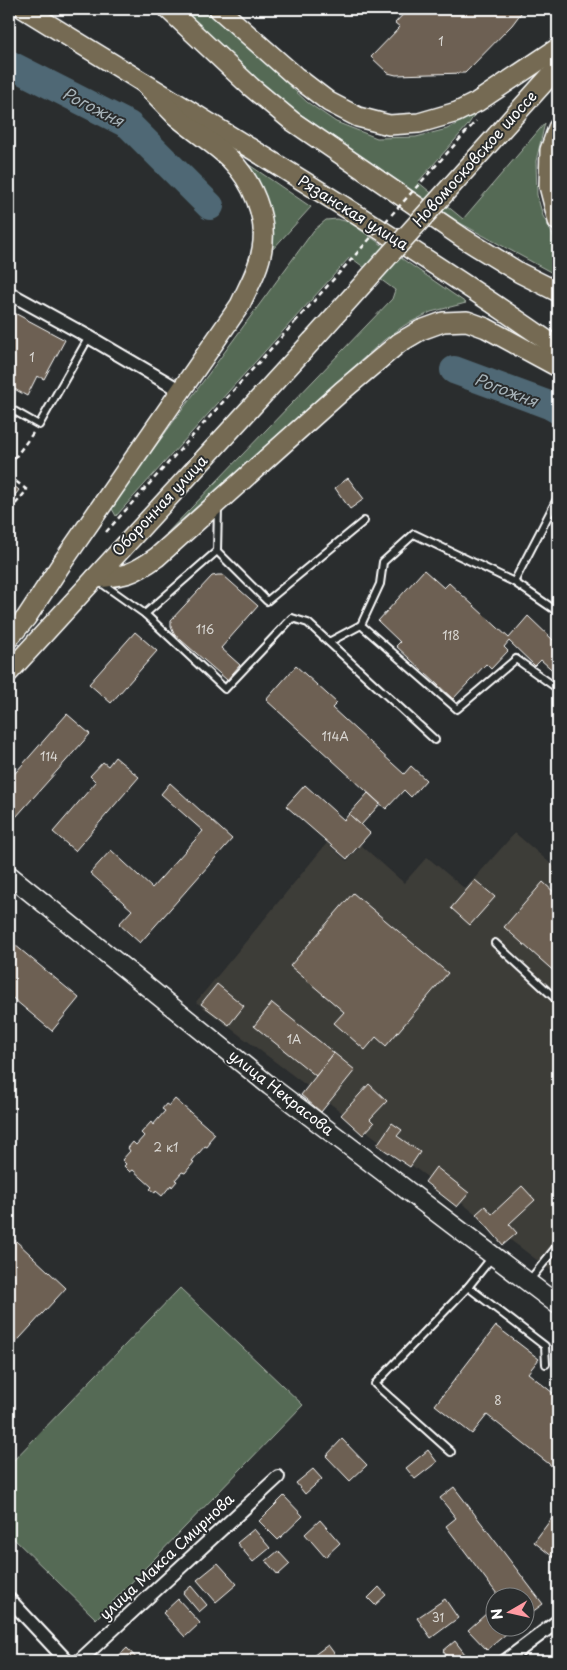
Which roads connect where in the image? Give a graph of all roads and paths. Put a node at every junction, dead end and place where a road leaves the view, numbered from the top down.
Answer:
1 (24, 9) edge
2 (168, 9) edge
3 (219, 9) edge
4 (558, 48) edge
5 (558, 66) edge
6 (144, 83) junction
7 (476, 121) dead end
8 (558, 128) edge
9 (558, 221) edge
10 (558, 292) edge
11 (9, 294) edge
12 (89, 337) junction
13 (312, 341) joint
14 (558, 348) edge
15 (558, 367) edge
16 (181, 391) junction
17 (9, 408) edge
18 (39, 425) junction
19 (9, 466) edge
20 (9, 476) edge
21 (558, 498) edge
22 (217, 504) junction
23 (9, 512) edge
24 (364, 521) dead end
25 (104, 534) dead end
26 (218, 551) junction
27 (95, 578) junction
28 (514, 582) junction
29 (80, 593) junction
30 (558, 612) edge
31 (145, 614) junction
32 (26, 618) junction
33 (360, 625) junction
34 (9, 638) edge
35 (329, 642) junction
36 (9, 668) edge
37 (9, 672) edge
38 (558, 689) edge
39 (435, 740) dead end
40 (9, 875) edge
41 (495, 943) dead end
42 (558, 1001) edge
43 (558, 1245) edge
44 (494, 1255) junction
45 (529, 1282) junction
46 (468, 1287) junction
47 (558, 1305) edge
48 (546, 1364) dead end
49 (451, 1452) dead end
50 (278, 1477) dead end
51 (9, 1599) edge
52 (558, 1621) edge
53 (67, 1661) edge
54 (79, 1661) edge
55 (505, 1661) edge

1 - 6 main road
2 - 10 main road
3 - 4 main road
5 - 13 main road, Новомосковское шоссе, bridge
6 - 14 main road, Рязанская улица
6 - 16 main road
7 - 25 path, bridge
8 - 9 main road
11 - 12 street
12 - 16 street
12 - 18 lane
13 - 27 main road, Оборонная улица
15 - 22 main road
16 - 32 main road
17 - 18 lane
18 - 19 path
20 - 23 path
21 - 28 lane
22 - 26 lane
22 - 27 main road
24 - 26 lane
26 - 31 lane
27 - 29 main road, Оборонная улица
27 - 31 lane
28 - 30 lane
28 - 33 lane
29 - 32 main road
29 - 37 main road, Оборонная улица
31 - 35 lane
32 - 34 main road
32 - 36 main road
33 - 35 lane
33 - 38 lane
35 - 39 lane
40 - 44 street, улица Некрасова
41 - 42 lane
43 - 45 lane
44 - 45 street, улица Некрасова
44 - 46 lane
45 - 47 street, улица Некрасова
46 - 48 lane
46 - 49 lane
50 - 54 street, улица Макса Смирнова
51 - 53 street
52 - 55 street

